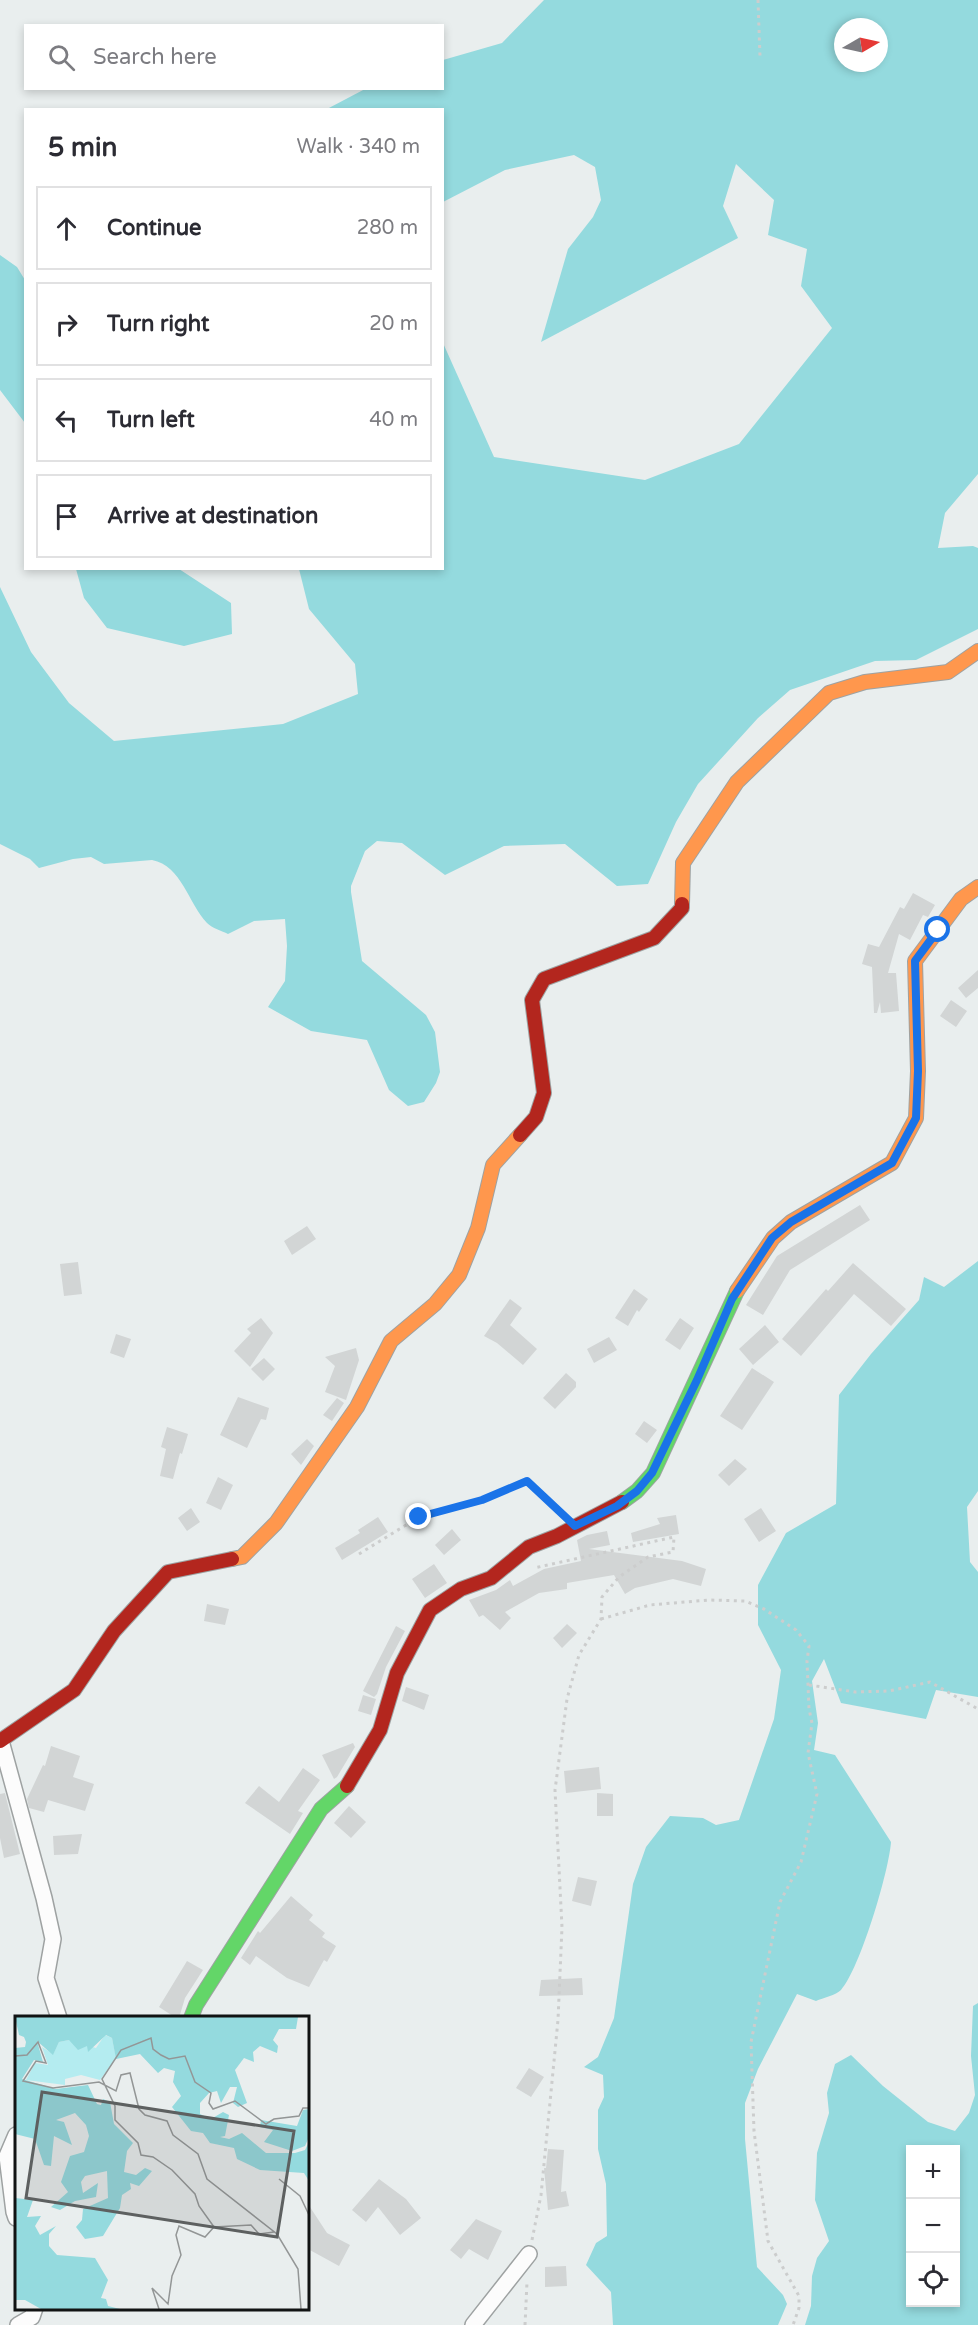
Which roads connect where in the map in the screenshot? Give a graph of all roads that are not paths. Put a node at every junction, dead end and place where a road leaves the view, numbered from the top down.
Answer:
1 (978, 651) edge
2 (978, 888) edge
3 (0, 1741) edge
4 (58, 2016) edge
5 (192, 2016) edge
6 (15, 2136) edge
7 (15, 2215) edge
8 (529, 2254) road end
9 (34, 2310) edge
10 (18, 2325) edge
11 (472, 2325) edge

1 - 3 street
2 - 5 street
3 - 4 street
6 - 7 street
8 - 11 street
9 - 10 street

